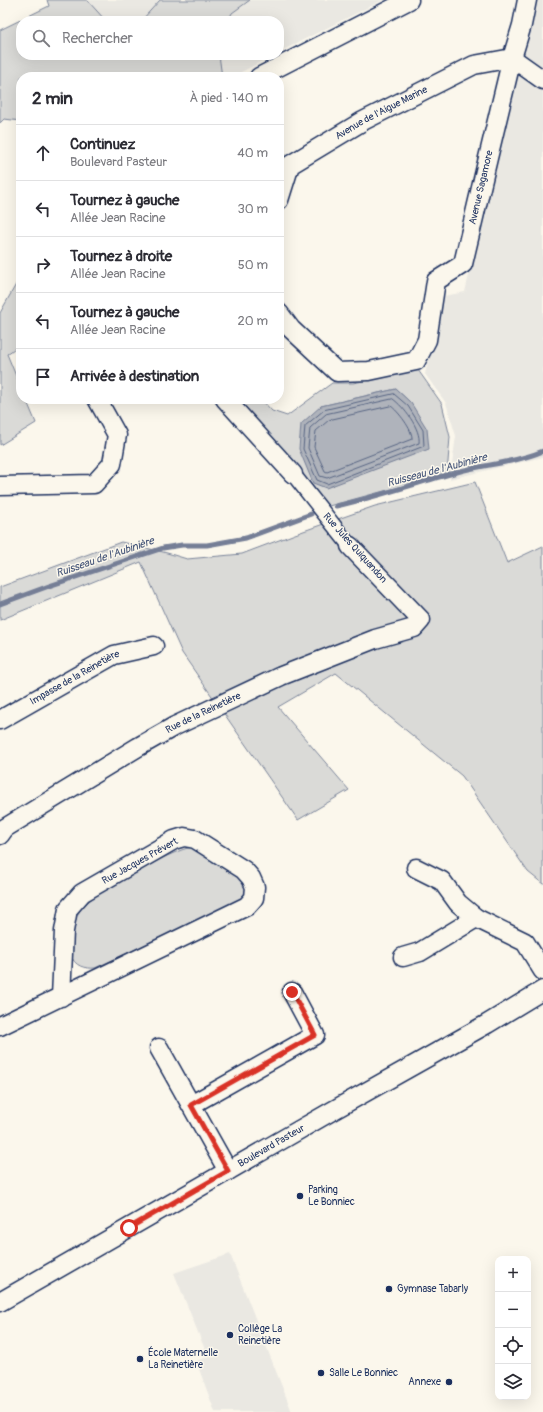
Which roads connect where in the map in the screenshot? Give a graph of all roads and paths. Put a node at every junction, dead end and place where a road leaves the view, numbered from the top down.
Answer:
1 (409, 0) edge
2 (527, 0) edge
3 (512, 58) junction
4 (269, 72) edge
5 (543, 80) edge
6 (284, 184) edge
7 (284, 320) edge
8 (100, 404) edge
9 (230, 404) edge
10 (293, 474) joint
11 (0, 486) edge
12 (350, 546) joint
13 (421, 620) joint
14 (154, 646) dead end
15 (0, 720) edge
16 (0, 835) edge
17 (416, 868) dead end
18 (476, 918) junction
19 (403, 957) dead end
20 (543, 971) edge
21 (543, 990) edge
22 (292, 992) dead end
23 (61, 997) junction
24 (0, 1026) edge
25 (158, 1048) dead end
26 (191, 1105) junction
27 (228, 1171) junction
28 (0, 1302) edge

1 - 4 street
2 - 3 street, Avenue Sagamore
3 - 5 street
3 - 6 street, Avenue de l'Aigue Marine
3 - 7 street, Avenue Sagamore
8 - 11 street
9 - 10 street
10 - 12 street, Rue Jules Quiquandon
12 - 13 street, Rue Jules Quiquandon
13 - 16 street, Rue de la Reinetière
14 - 15 street, Impasse de la Reinetière
17 - 18 street
18 - 19 street
18 - 20 street
21 - 27 street, Boulevard Pasteur
22 - 26 street
23 - 23 street, Rue Jacques Prévert
23 - 24 street, Rue Jacques Prévert
25 - 26 street
26 - 27 street
27 - 28 street, Boulevard Pasteur

